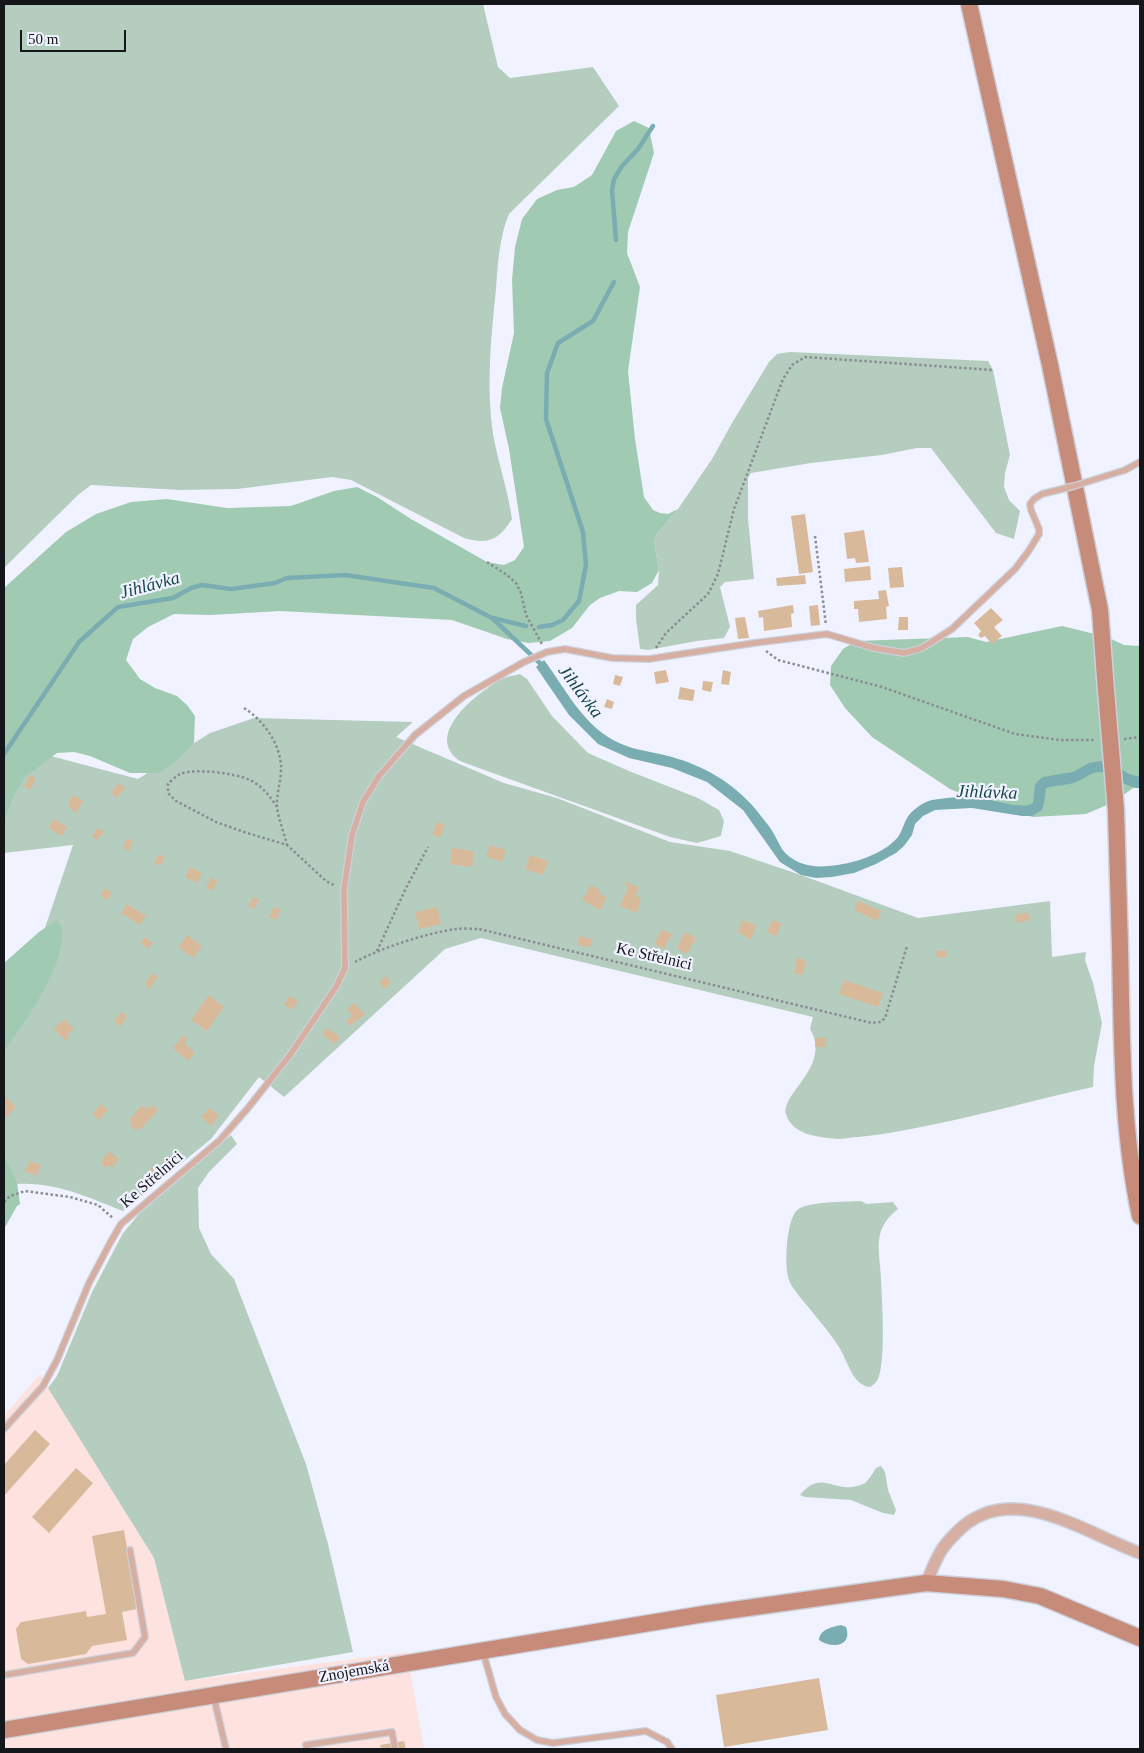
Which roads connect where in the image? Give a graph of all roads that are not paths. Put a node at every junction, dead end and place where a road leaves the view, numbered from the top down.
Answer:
1 (969, 4) edge
2 (1140, 462) edge
3 (1074, 486) junction
4 (1140, 1216) edge
5 (4, 1430) edge
6 (130, 1550) dead end
7 (1140, 1553) edge
8 (926, 1582) junction
9 (1140, 1638) edge
10 (483, 1650) junction
11 (4, 1675) edge
12 (213, 1695) junction
13 (4, 1730) edge
14 (226, 1749) edge
15 (307, 1749) edge
16 (395, 1749) edge
17 (672, 1749) edge

1 - 3 main road
2 - 3 lane, bridge
3 - 4 main road, bridge
3 - 5 lane, Ke Střelnici, bridge
6 - 11 lane
7 - 8 street
8 - 9 main road, Znojemská
8 - 10 main road, Znojemská
10 - 12 main road, Znojemská
10 - 17 lane
12 - 13 main road, Znojemská
12 - 14 lane
15 - 16 lane

